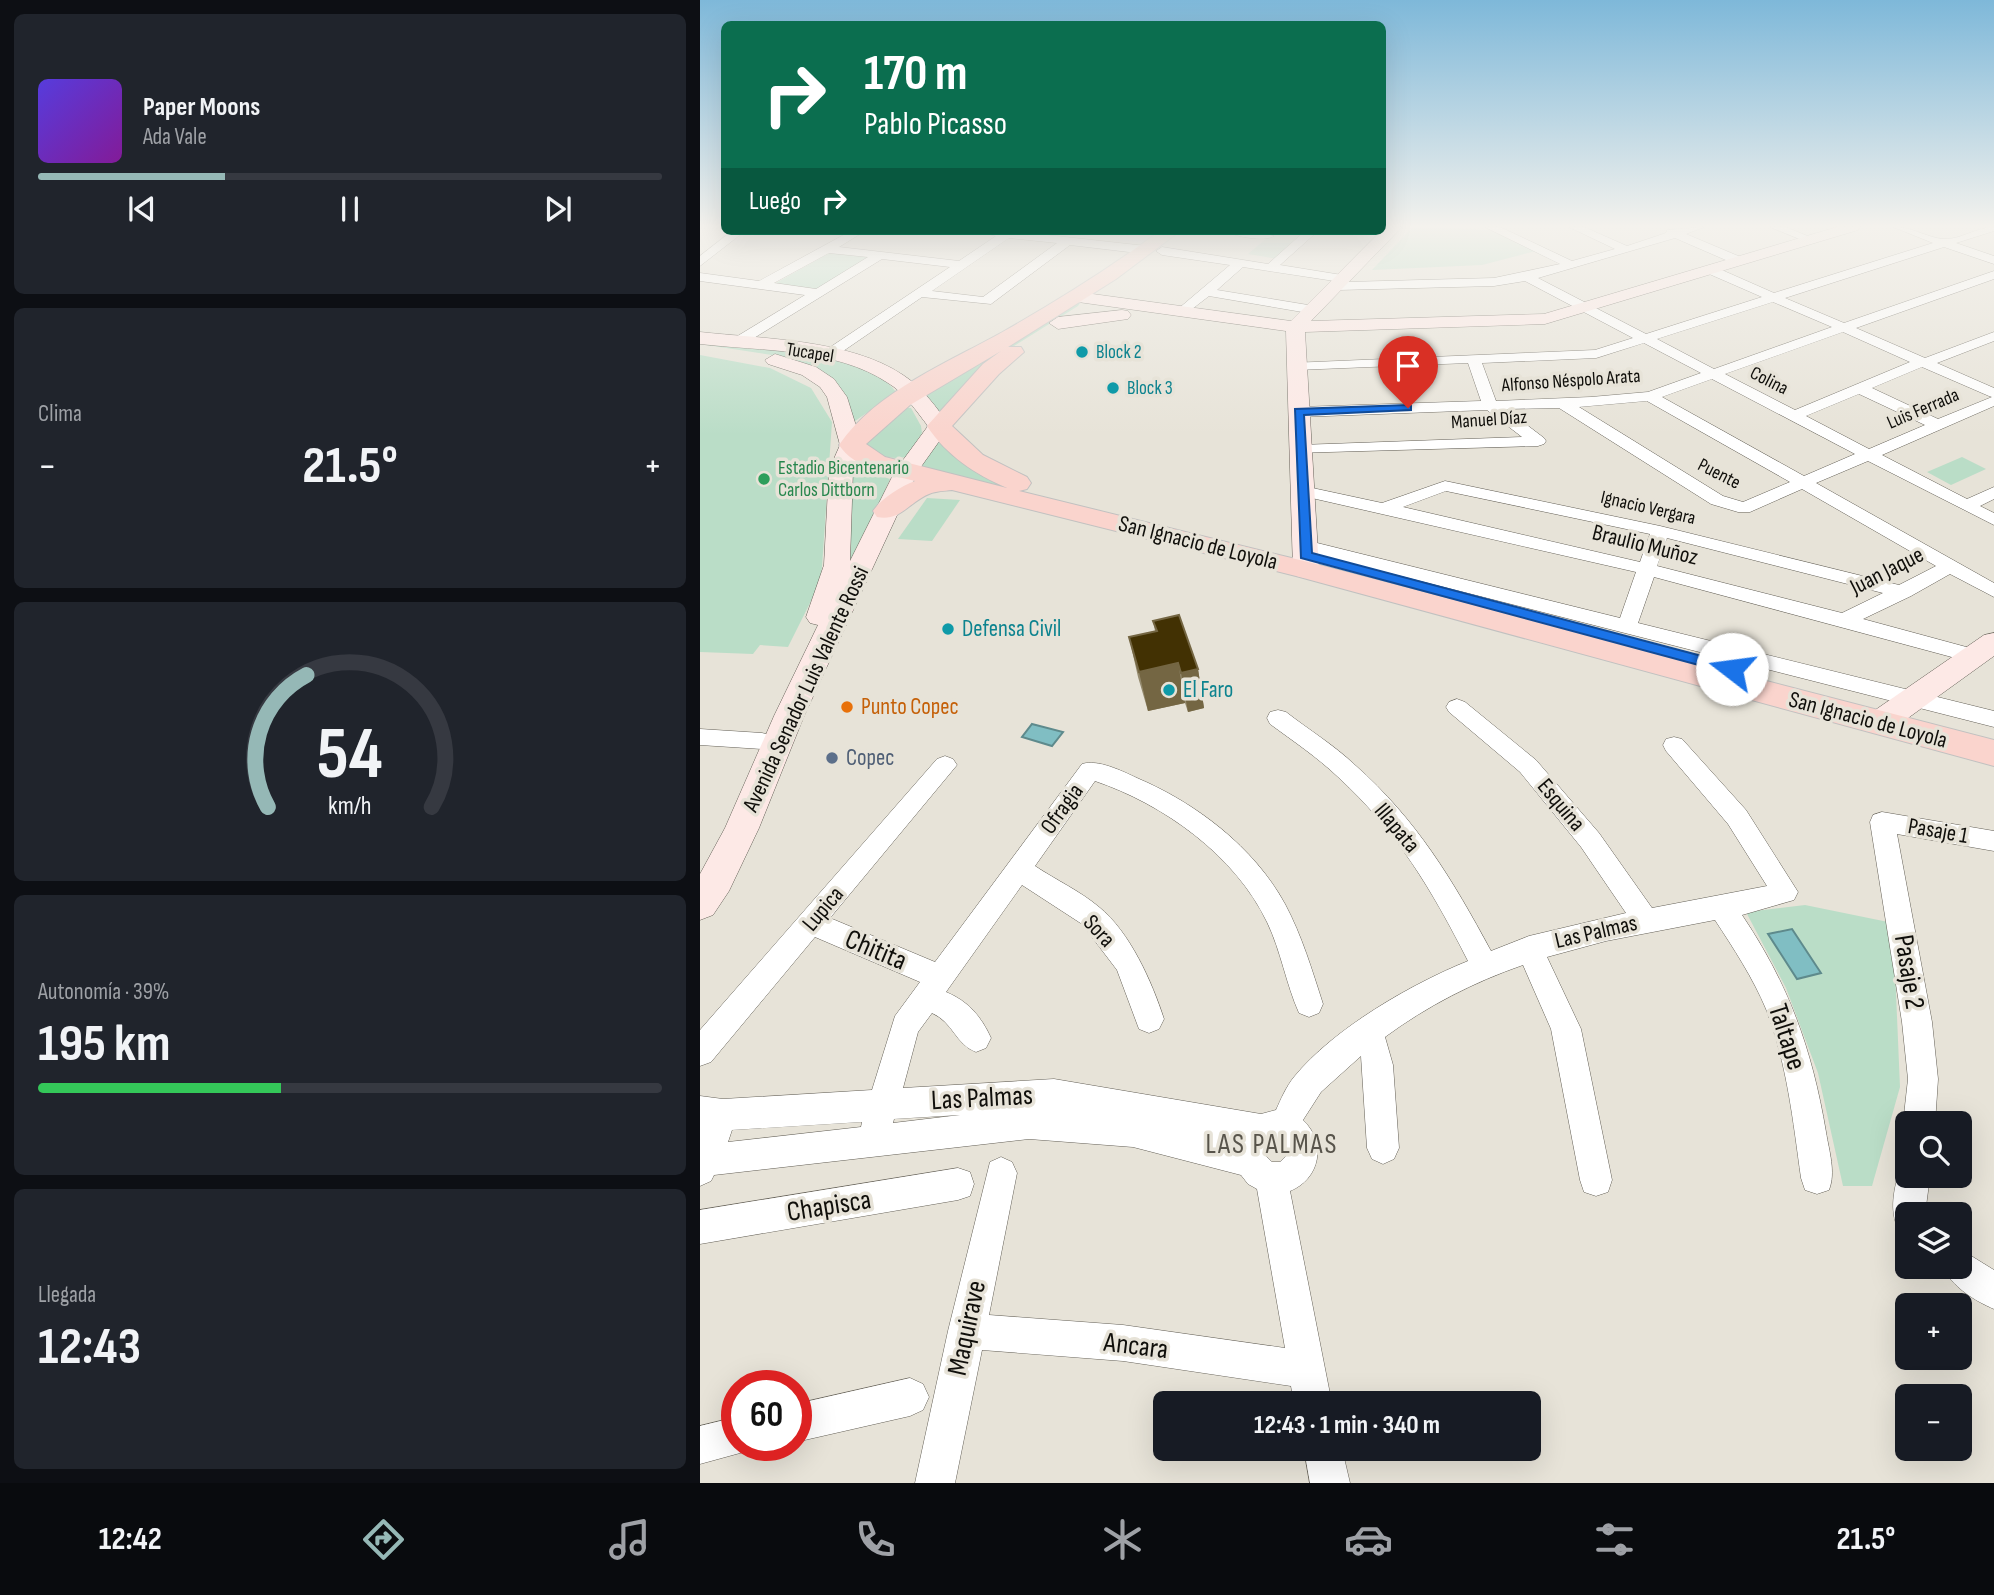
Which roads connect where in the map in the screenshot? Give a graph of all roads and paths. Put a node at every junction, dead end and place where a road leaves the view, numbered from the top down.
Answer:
1 (813, 296) edge
2 (915, 296) edge
3 (946, 296) edge
4 (992, 296) edge
5 (1089, 296) edge
6 (1203, 296) edge
7 (1236, 296) edge
8 (1327, 296) edge
9 (1564, 296) edge
10 (1622, 296) edge
11 (1934, 296) edge
12 (1774, 297) joint
13 (1086, 298) junction
14 (1585, 307) junction
15 (1316, 308) junction
16 (1183, 312) junction
17 (1058, 323) junction
18 (1327, 326) junction
19 (1295, 327) junction
20 (1844, 328) junction
21 (1994, 336) edge
22 (700, 338) edge
23 (1646, 339) junction
24 (736, 343) junction
25 (700, 347) edge
26 (828, 355) junction
27 (1473, 359) junction
28 (1924, 363) junction
29 (1296, 366) junction
30 (1714, 374) junction
31 (903, 386) junction
32 (1859, 388) junction
33 (1994, 393) edge
34 (1650, 396) junction
35 (1994, 401) edge
36 (1560, 402) junction
37 (1490, 405) junction
38 (1299, 412) junction
39 (1794, 416) junction
40 (1938, 425) junction
41 (939, 426) junction
42 (851, 445) junction
43 (1300, 450) junction
44 (1869, 455) junction
45 (907, 471) junction
46 (1805, 482) junction
47 (961, 483) junction
48 (1303, 491) junction
49 (1994, 492) edge
50 (1966, 506) junction
51 (1383, 508) junction
52 (887, 511) junction
53 (1994, 520) edge
54 (1660, 531) junction
55 (1306, 557) junction
56 (1950, 566) junction
57 (1648, 571) junction
58 (1994, 591) edge
59 (1904, 592) junction
60 (1845, 620) junction
61 (1627, 625) junction
62 (1985, 651) edge
63 (1457, 707) dead end
64 (1895, 712) junction
65 (1278, 718) dead end
66 (1994, 719) edge
67 (700, 737) edge
68 (1994, 738) edge
69 (762, 741) junction
70 (1674, 746) dead end
71 (1994, 753) edge
72 (946, 765) dead end
73 (1882, 822) joint
74 (1994, 841) edge
75 (700, 867) edge
76 (1018, 869) junction
77 (700, 904) edge
78 (1722, 908) junction
79 (1646, 920) junction
80 (812, 923) junction
81 (1529, 948) junction
82 (1484, 965) junction
83 (934, 987) junction
84 (1309, 1004) dead end
85 (1149, 1019) dead end
86 (1368, 1031) junction
87 (976, 1038) dead end
88 (700, 1052) edge
89 (881, 1104) junction
90 (1920, 1111) edge
91 (712, 1113) edge
92 (1273, 1128) junction
93 (873, 1139) junction
94 (1383, 1148) dead end
95 (702, 1164) edge
96 (1261, 1171) junction
97 (1001, 1173) dead end
98 (1818, 1178) dead end
99 (1596, 1180) dead end
100 (958, 1184) dead end
101 (700, 1227) edge
102 (1972, 1275) edge
103 (1994, 1291) edge
104 (966, 1331) junction
105 (1310, 1387) edge
106 (910, 1397) dead end
107 (812, 1419) edge
108 (721, 1440) edge
109 (700, 1445) edge
110 (1325, 1461) edge
111 (935, 1483) edge
112 (1330, 1483) edge

1 - 24 street
2 - 26 street
3 - 4 street
5 - 13 main road
6 - 16 street
7 - 15 street
8 - 15 street
9 - 14 street, Colina
10 - 14 street
11 - 20 street, Alfonso Néspolo Arata
12 - 20 street
12 - 23 street
13 - 16 street
13 - 17 main road
13 - 31 main road
14 - 18 street
14 - 23 street, Colina
15 - 18 street
15 - 19 street
16 - 17 street
16 - 19 street
17 - 41 main road
18 - 19 street
19 - 29 street
20 - 28 street
20 - 30 street, Alfonso Néspolo Arata
21 - 28 street
22 - 24 street, Tucapel
23 - 27 street
23 - 30 street, Colina
24 - 26 street, Tucapel
25 - 42 street, Tucapel
26 - 31 street, Tucapel
27 - 29 street
27 - 37 street, Manuel Díaz
28 - 32 street
28 - 33 street
29 - 38 street
30 - 34 street, Alfonso Néspolo Arata
30 - 39 street, Colina
31 - 41 street, San Ignacio de Loyola
31 - 42 main road
32 - 39 street
32 - 40 street
34 - 36 street, Alfonso Néspolo Arata
34 - 46 street
35 - 40 street, Luis Ferrada
36 - 37 street, Alfonso Néspolo Arata
36 - 46 street, Puente
37 - 38 street, Alfonso Néspolo Arata
37 - 43 street, Manuel Díaz
38 - 43 street
39 - 44 street, Colina
40 - 44 street, Luis Ferrada
41 - 45 street, Avenida Senador Luis Valente Rossi
41 - 55 main road, San Ignacio de Loyola
42 - 45 main road, San Ignacio de Loyola
42 - 69 street, Avenida Senador Luis Valente Rossi
43 - 48 street
44 - 46 street, Puente
44 - 50 street, Colina
45 - 47 main road, San Ignacio de Loyola
45 - 52 street, Avenida Senador Luis Valente Rossi
46 - 56 street
47 - 52 main road
47 - 55 main road, San Ignacio de Loyola
48 - 51 street, Braulio Muñoz
48 - 55 street
49 - 50 street
50 - 53 street, Colina
51 - 54 street, Ignacio Vergara
51 - 57 street, Braulio Muñoz
52 - 77 street, Avenida Senador Luis Valente Rossi
54 - 57 street
54 - 59 street, Ignacio Vergara
55 - 61 street, San Ignacio de Loyola
55 - 64 main road, San Ignacio de Loyola
56 - 58 street
56 - 59 street, Juan Jaque
57 - 60 street, Braulio Muñoz
57 - 61 street
59 - 60 street, Juan Jaque
60 - 62 street, Braulio Muñoz
61 - 64 street, San Ignacio de Loyola
62 - 64 street
63 - 79 street, Esquina
64 - 66 street, San Ignacio de Loyola
64 - 68 main road, San Ignacio de Loyola
64 - 71 main road, San Ignacio de Loyola
65 - 82 street, Illapata
67 - 69 street
69 - 75 street, Avenida Senador Luis Valente Rossi
70 - 78 street, Las Palmas
72 - 80 street, Lupica
73 - 74 street, Pasaje 1
73 - 90 street, Pasaje 2
76 - 83 street, Ofragia
76 - 84 street, Ofragia
76 - 85 street, Sora
78 - 79 street, Las Palmas
78 - 98 street, Taltape
79 - 81 street, Las Palmas
80 - 83 street, Chitita
80 - 88 street, Lupica
81 - 82 street, Las Palmas
81 - 99 street
82 - 86 street, Las Palmas
83 - 87 street, Chitita
83 - 89 street, Ofragia
86 - 92 street, Las Palmas
86 - 94 street
89 - 91 street, Las Palmas
89 - 92 street, Las Palmas
89 - 93 street, Ofragia
91 - 95 street
92 - 96 street, Las Palmas
92 - 96 street
93 - 95 street, Las Palmas
93 - 96 street, Las Palmas
96 - 105 street
97 - 104 street, Maquirave
100 - 101 street, Chapisca
102 - 103 street
104 - 105 street, Ancara
104 - 111 street, Maquirave
106 - 107 street
108 - 109 street
110 - 112 street

